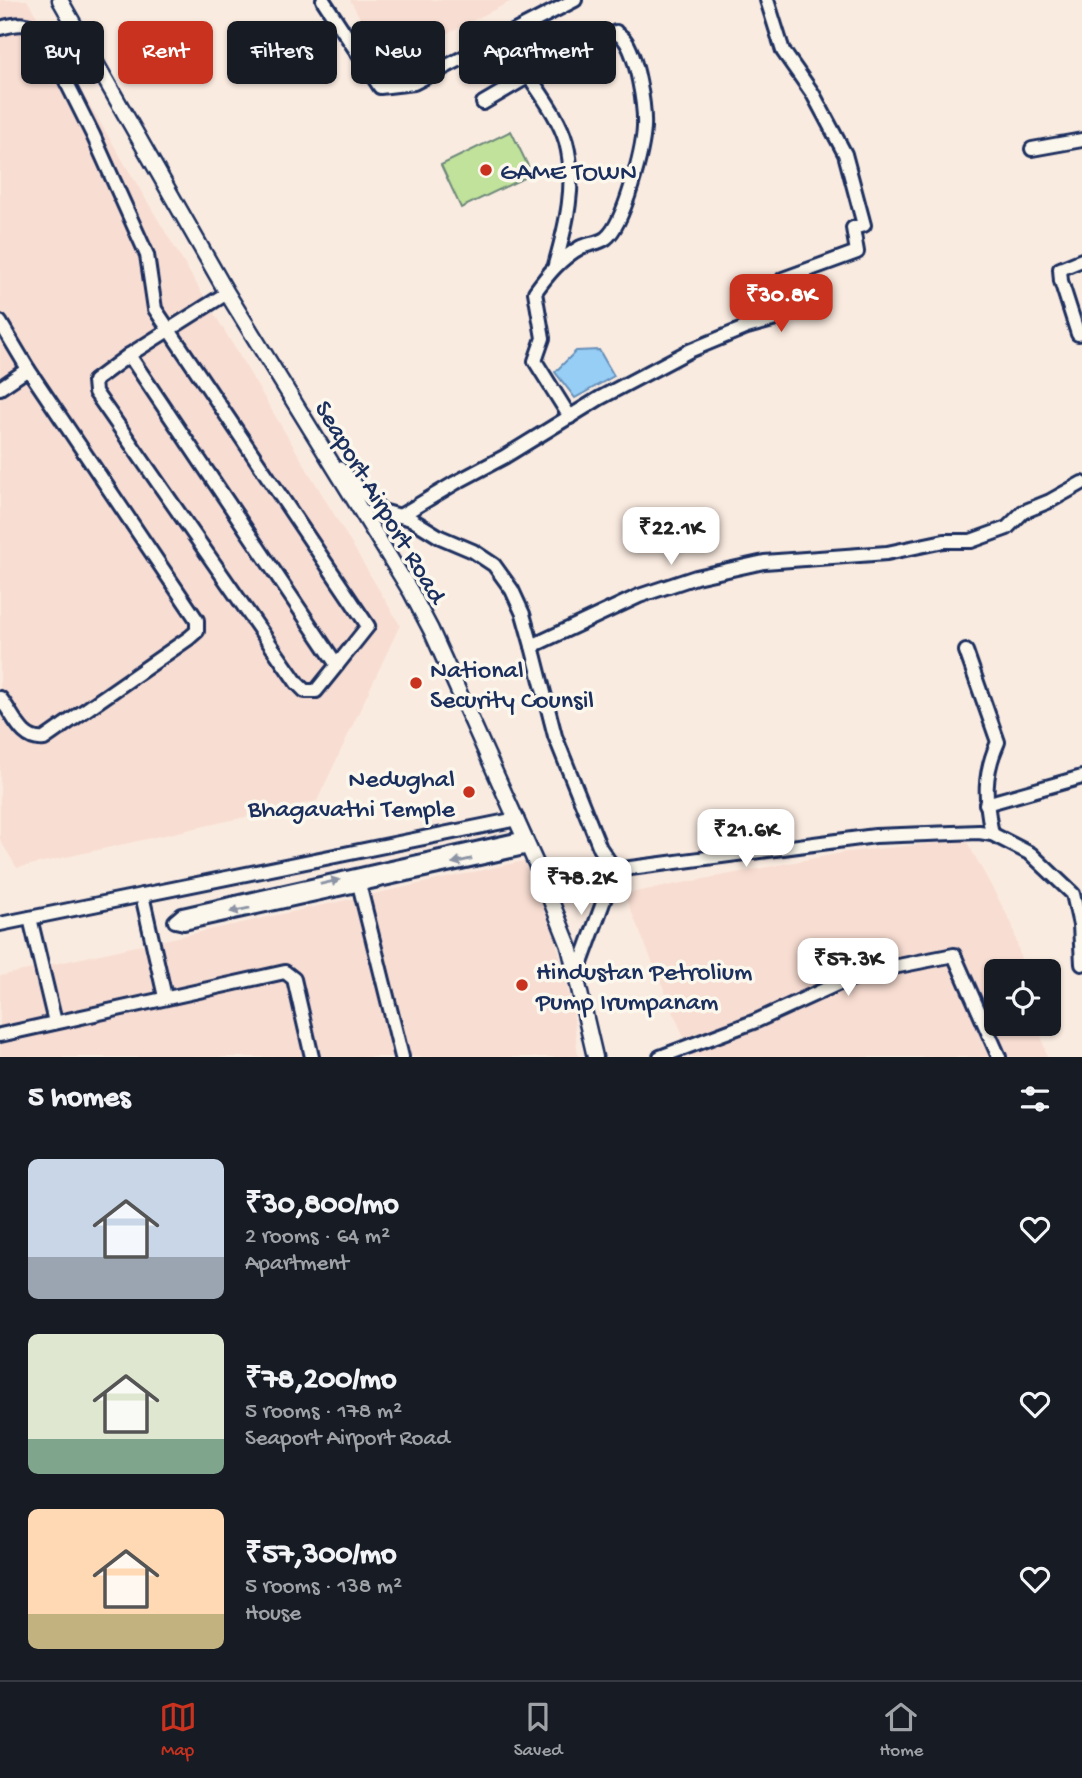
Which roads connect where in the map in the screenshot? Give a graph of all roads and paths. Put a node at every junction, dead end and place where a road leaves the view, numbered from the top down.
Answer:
1 (60, 0) edge
2 (323, 0) edge
3 (575, 0) edge
4 (767, 0) edge
5 (0, 28) edge
6 (616, 32) edge
7 (515, 84) edge
8 (534, 84) edge
9 (482, 103) dead end
10 (1082, 140) edge
11 (1032, 149) dead end
12 (564, 232) junction
13 (580, 248) junction
14 (1082, 260) edge
15 (555, 265) junction
16 (227, 293) junction
17 (0, 322) edge
18 (169, 331) junction
19 (1082, 333) edge
20 (129, 355) junction
21 (28, 369) junction
22 (0, 388) edge
23 (570, 416) junction
24 (328, 457) junction
25 (1082, 483) edge
26 (400, 516) junction
27 (532, 646) junction
28 (965, 651) dead end
29 (337, 665) junction
30 (0, 698) edge
31 (1082, 777) edge
32 (986, 804) junction
33 (517, 819) junction
34 (992, 834) junction
35 (527, 843) junction
36 (615, 870) junction
37 (374, 877) junction
38 (359, 884) junction
39 (142, 895) junction
40 (30, 918) junction
41 (175, 921) junction
42 (0, 924) edge
43 (1081, 925) edge
44 (150, 927) junction
45 (1082, 964) edge
46 (577, 974) junction
47 (165, 997) junction
48 (55, 1022) junction
49 (0, 1035) edge
50 (674, 1054) edge
51 (312, 1057) edge
52 (402, 1057) edge
53 (596, 1057) edge
54 (660, 1057) edge
55 (999, 1057) edge

1 - 16 main road, Seaport Airport Road
2 - 3 street
4 - 23 street
5 - 18 street
6 - 13 street
7 - 9 street
8 - 12 street
10 - 11 street
12 - 13 street
12 - 15 street
13 - 15 street
14 - 19 street
15 - 23 street
16 - 18 street
16 - 24 main road, Seaport Airport Road
17 - 21 street
18 - 20 street
18 - 29 street
20 - 29 street
20 - 29 street
21 - 22 street
21 - 30 street
23 - 26 street
24 - 26 street
24 - 33 main road, Seaport Airport Road
25 - 27 street
26 - 27 street
27 - 36 street
28 - 32 street
31 - 32 street
32 - 34 street
33 - 35 main road, Seaport Airport Road
33 - 39 street
34 - 36 street
34 - 43 street
35 - 37 street
35 - 46 main road, Seaport Airport Road
36 - 46 street
37 - 38 street
41 -> 37 street
38 -> 41 street
38 - 52 street
39 - 40 street
39 - 44 street
40 - 42 street
40 - 48 street
41 - 44 street
43 - 45 street
44 - 47 street
46 - 53 main road, Seaport Airport Road
47 - 48 street
47 - 51 street
48 - 49 street
50 - 54 street
50 - 55 street

